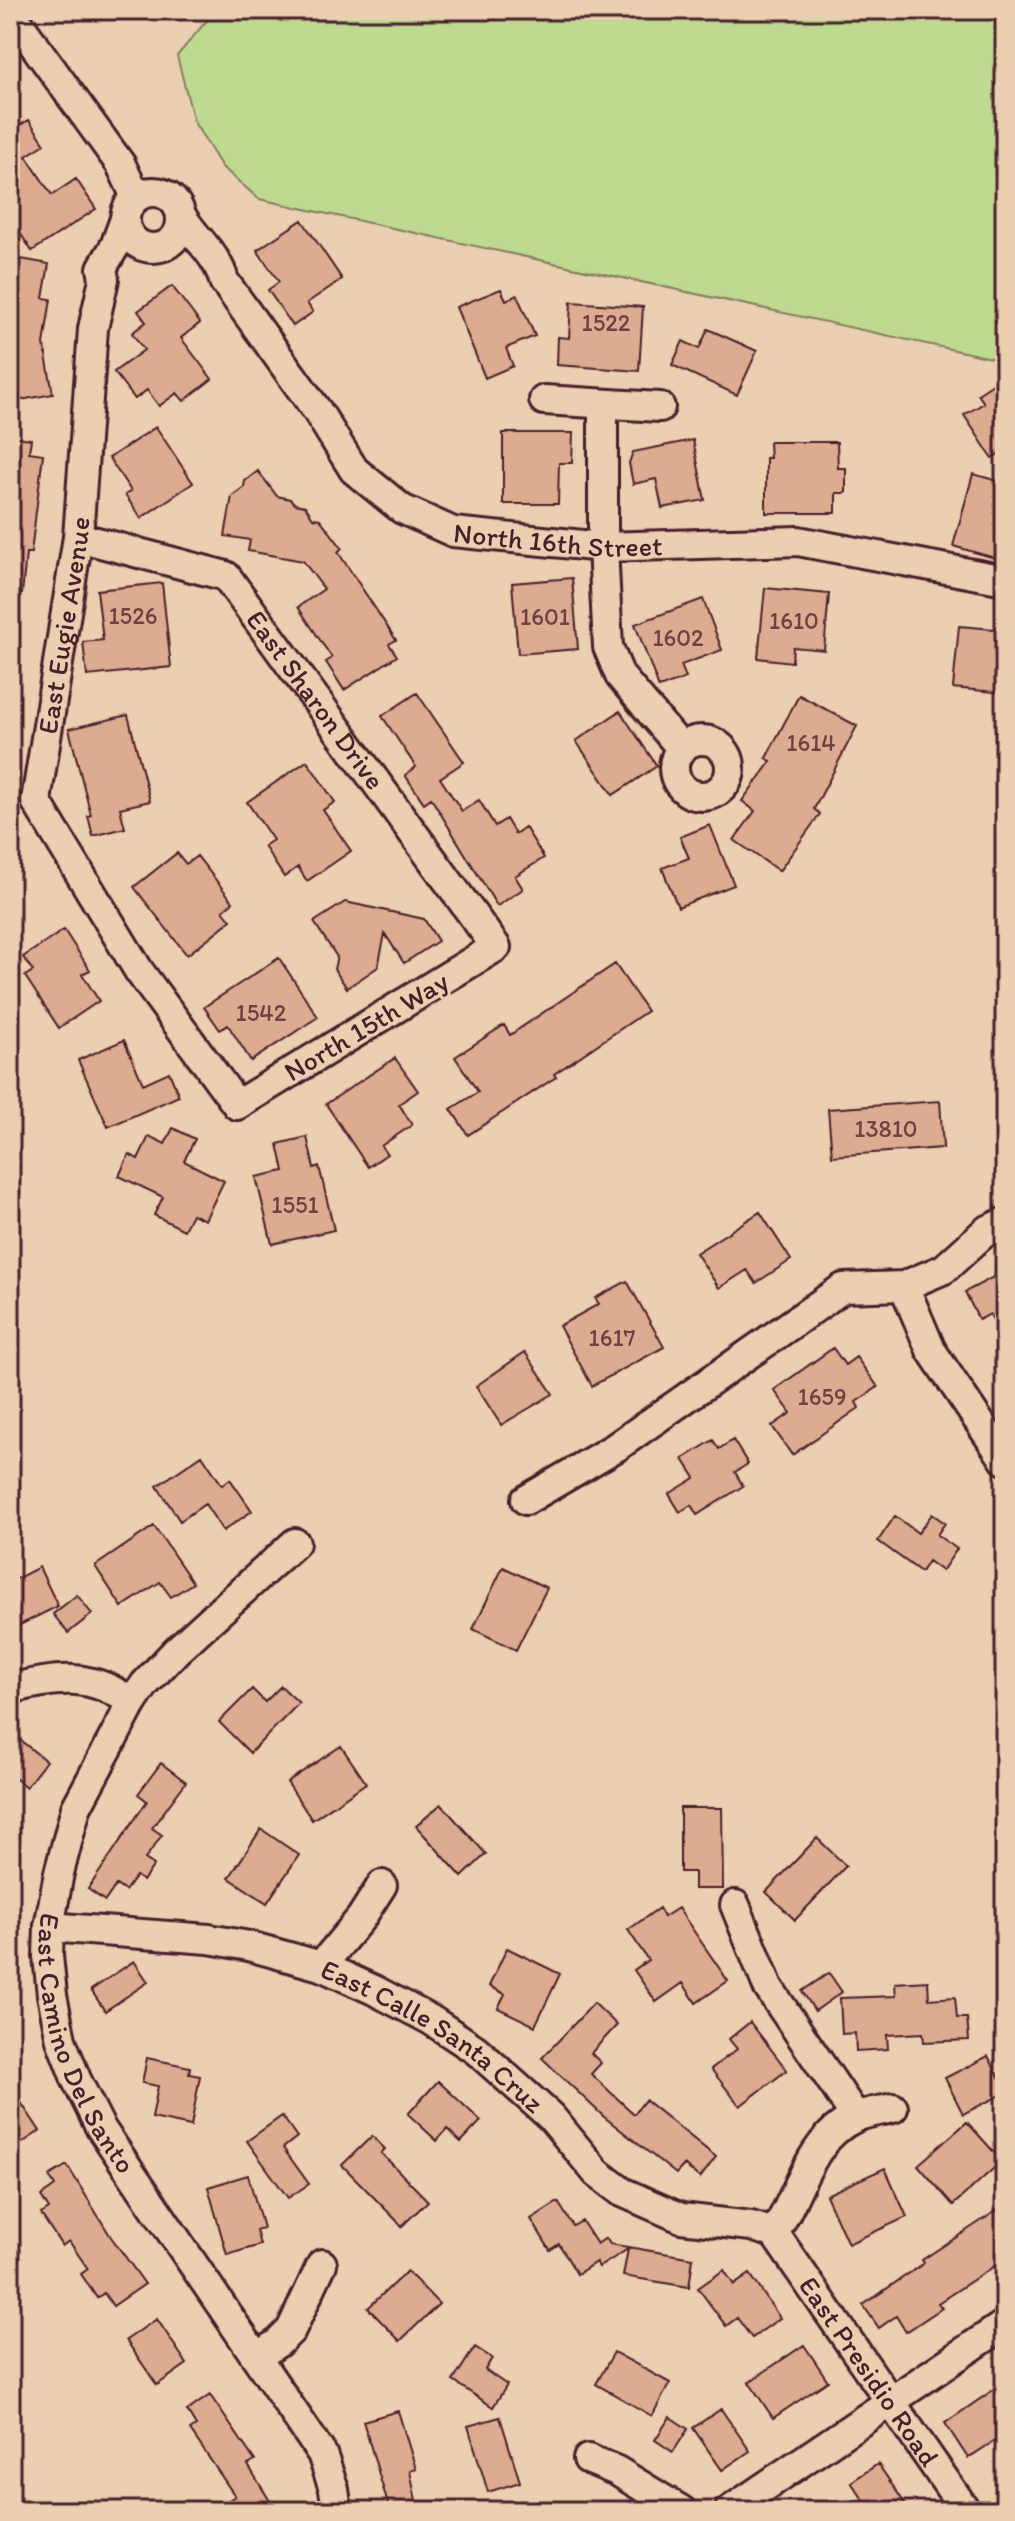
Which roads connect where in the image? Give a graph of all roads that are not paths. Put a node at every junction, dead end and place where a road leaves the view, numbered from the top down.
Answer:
1 (23, 22) edge
2 (130, 208) junction
3 (181, 215) junction
4 (158, 248) junction
5 (104, 279) junction
6 (224, 281) junction
7 (544, 400) dead end
8 (603, 404) junction
9 (660, 407) dead end
10 (78, 537) junction
11 (603, 547) junction
12 (1005, 580) edge
13 (682, 749) dead end
14 (496, 947) joint
15 (237, 1105) joint
16 (1005, 1222) edge
17 (904, 1286) junction
18 (1002, 1448) edge
19 (526, 1500) dead end
20 (295, 1543) dead end
21 (10, 1689) edge
22 (132, 1703) junction
23 (382, 1885) dead end
24 (735, 1905) dead end
25 (49, 1927) junction
26 (321, 1966) junction
27 (893, 2108) dead end
28 (856, 2117) junction
29 (774, 2233) junction
30 (322, 2264) dead end
31 (1005, 2324) edge
32 (257, 2357) junction
33 (890, 2401) junction
34 (588, 2459) dead end
35 (337, 2511) edge
36 (682, 2511) edge
37 (729, 2511) edge
38 (966, 2511) edge

1 - 2 street
2 - 3 street
2 - 4 street
2 - 5 street, East Eugie Avenue
3 - 4 street
3 - 6 street, North 16th Street
4 - 5 street
4 - 6 street, North 16th Street
5 - 10 street, East Eugie Avenue
6 - 11 street, North 16th Street
7 - 8 street
8 - 9 street
8 - 11 street
10 - 14 street, East Sharon Drive
10 - 15 street, East Eugie Avenue
11 - 12 street, North 16th Street
11 - 13 street
14 - 15 street, North 15th Way
16 - 17 street
17 - 18 street
17 - 19 street
20 - 22 street, East Camino Del Santo
21 - 22 street
22 - 25 street, East Camino Del Santo
23 - 26 street
24 - 28 street
25 - 26 street, East Calle Santa Cruz
25 - 32 street, East Camino Del Santo
26 - 29 street, East Calle Santa Cruz
27 - 28 street
28 - 29 street
29 - 33 street, East Presidio Road
30 - 32 street
31 - 33 street
32 - 35 street, East Camino Del Santo
33 - 37 street
33 - 38 street, East Presidio Road
34 - 36 street

